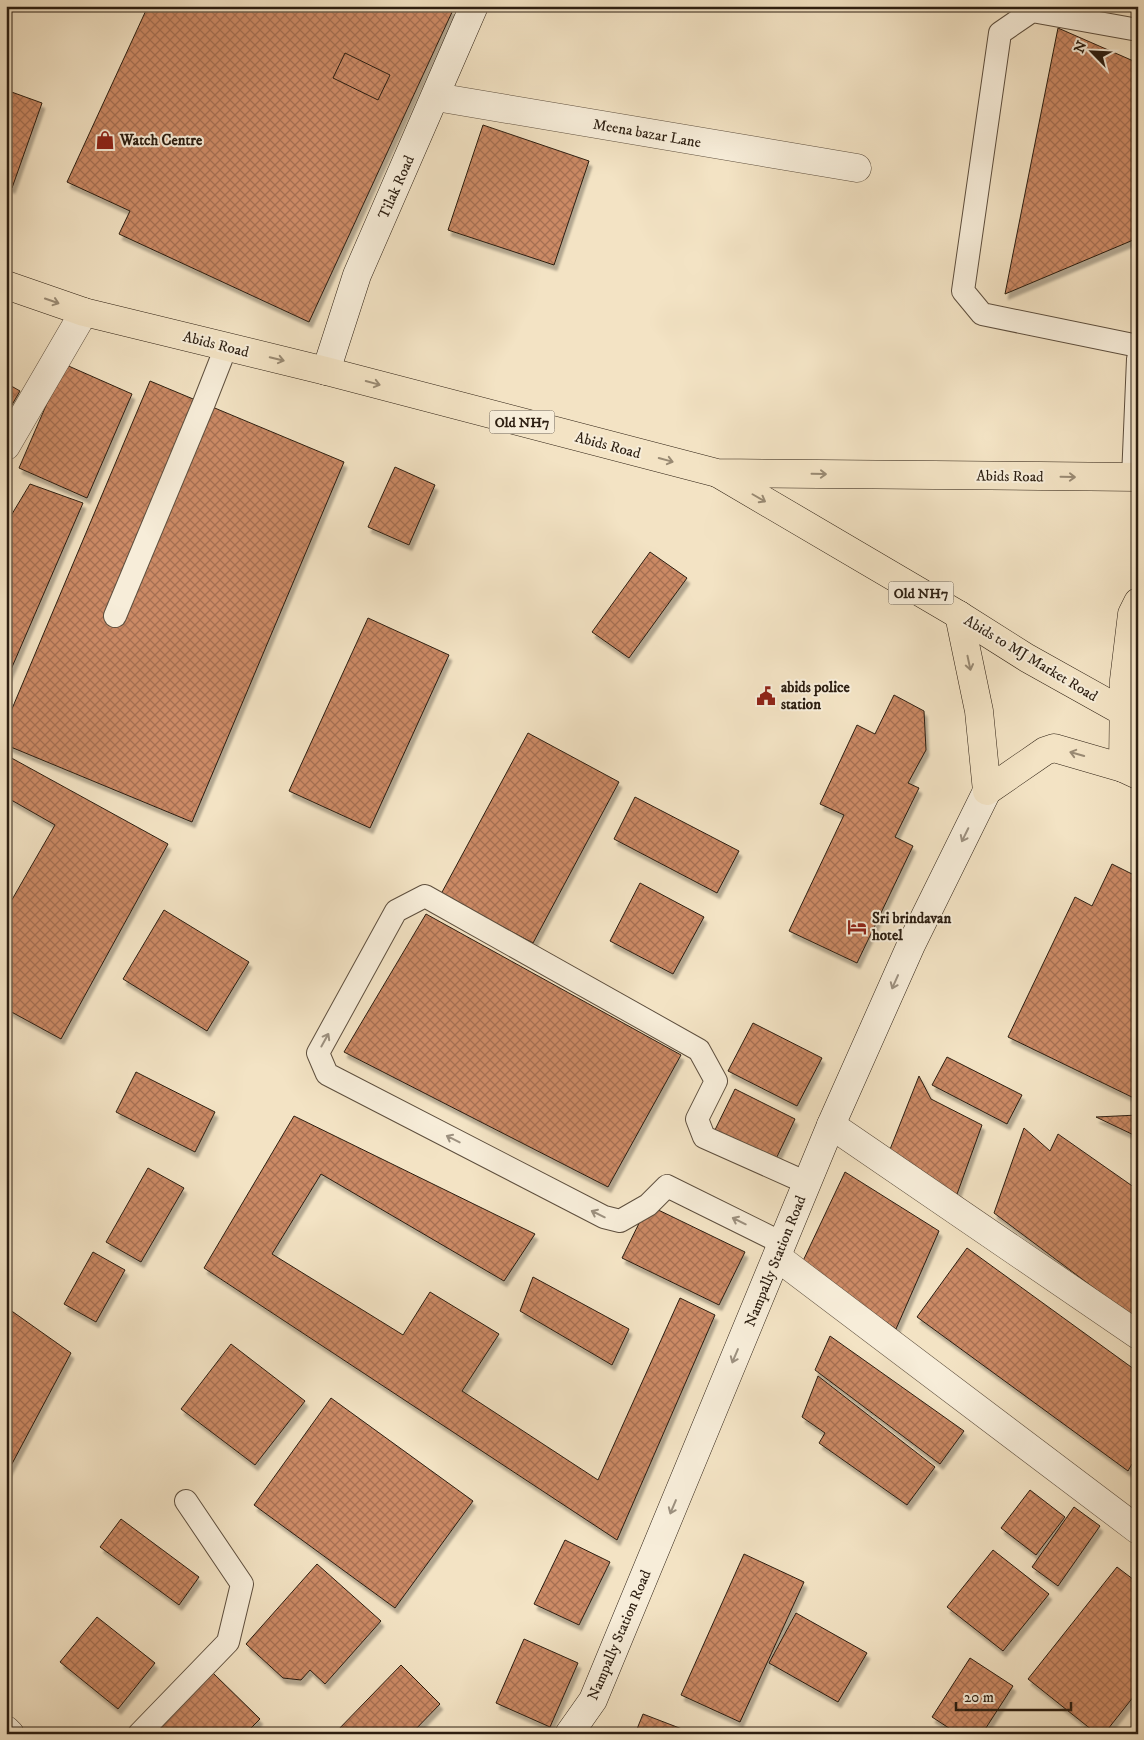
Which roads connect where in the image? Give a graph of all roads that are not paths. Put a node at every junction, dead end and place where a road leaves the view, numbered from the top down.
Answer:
1 (474, 6) edge
2 (1138, 30) edge
3 (436, 97) junction
4 (857, 168) dead end
5 (6, 285) edge
6 (84, 312) junction
7 (1138, 346) edge
8 (226, 347) junction
9 (1138, 359) edge
10 (326, 371) junction
11 (6, 446) edge
12 (717, 473) junction
13 (1135, 478) edge
14 (1138, 602) edge
15 (959, 615) junction
16 (115, 616) dead end
17 (1131, 717) edge
18 (1131, 771) edge
19 (987, 791) junction
20 (831, 1125) junction
21 (807, 1183) junction
22 (779, 1250) junction
23 (1138, 1335) edge
24 (186, 1501) dead end
25 (1138, 1530) edge
26 (6, 1730) edge
27 (10, 1734) edge
28 (138, 1734) edge
29 (569, 1734) edge

1 - 3 main road, Tilak Road
2 - 7 lane
3 - 4 main road, Meena bazar Lane
3 - 10 main road, Tilak Road
5 -> 6 main road, Abids Road / Old NH7
6 - 8 main road, Abids Road / Old NH7
6 - 11 main road
8 -> 10 main road, Abids Road / Old NH7
8 - 16 lane
9 - 13 lane
10 -> 12 main road, Abids Road / Old NH7
12 -> 13 main road, Abids Road
12 -> 15 main road, Abids to MJ Market Road / Old NH7
14 - 17 main road
15 - 17 main road, Abids to MJ Market Road / Old NH7
15 -> 19 main road
17 - 18 main road
18 -> 19 main road
19 -> 20 main road, Nampally Station Road
20 - 21 main road, Nampally Station Road
20 - 23 main road
21 - 22 main road, Nampally Station Road
22 -> 21 lane
22 - 25 main road
22 -> 29 main road, Nampally Station Road
24 - 28 lane
26 - 27 main road

